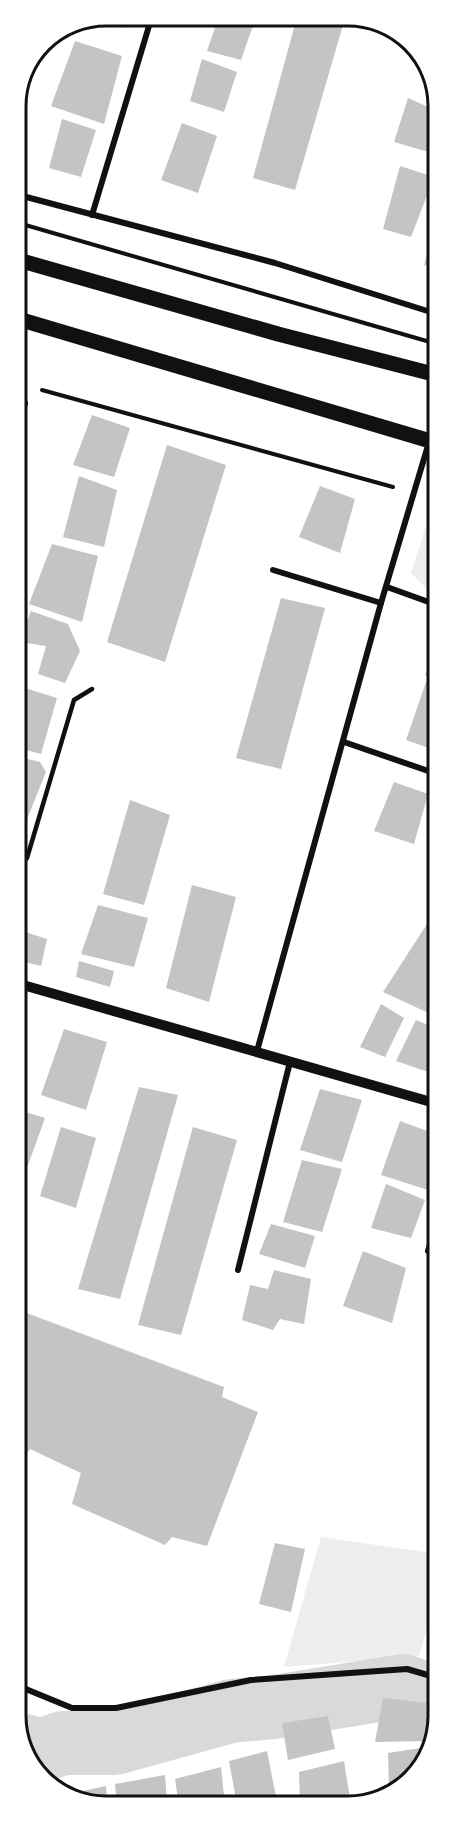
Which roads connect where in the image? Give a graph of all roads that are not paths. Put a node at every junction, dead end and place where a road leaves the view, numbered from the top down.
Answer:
1 (149, 25) edge
2 (26, 197) edge
3 (92, 215) junction
4 (26, 262) edge
5 (428, 311) edge
6 (26, 321) edge
7 (428, 373) edge
8 (428, 440) edge
9 (428, 457) edge
10 (273, 570) dead end
11 (387, 587) junction
12 (428, 602) edge
13 (381, 603) junction
14 (92, 689) dead end
15 (344, 741) junction
16 (428, 771) edge
17 (26, 860) edge
18 (25, 986) edge
19 (257, 1051) junction
20 (290, 1062) junction
21 (427, 1101) edge
22 (238, 1270) dead end
23 (427, 1675) edge
24 (25, 1689) edge

1 - 3 street
2 - 3 street
3 - 5 street
4 - 7 main road
6 - 8 main road
9 - 11 street
10 - 13 street
11 - 12 street
11 - 13 street
13 - 15 street
14 - 17 lane
15 - 16 street
15 - 19 street
18 - 19 street
19 - 20 street
20 - 21 street
20 - 22 street
23 - 24 street

